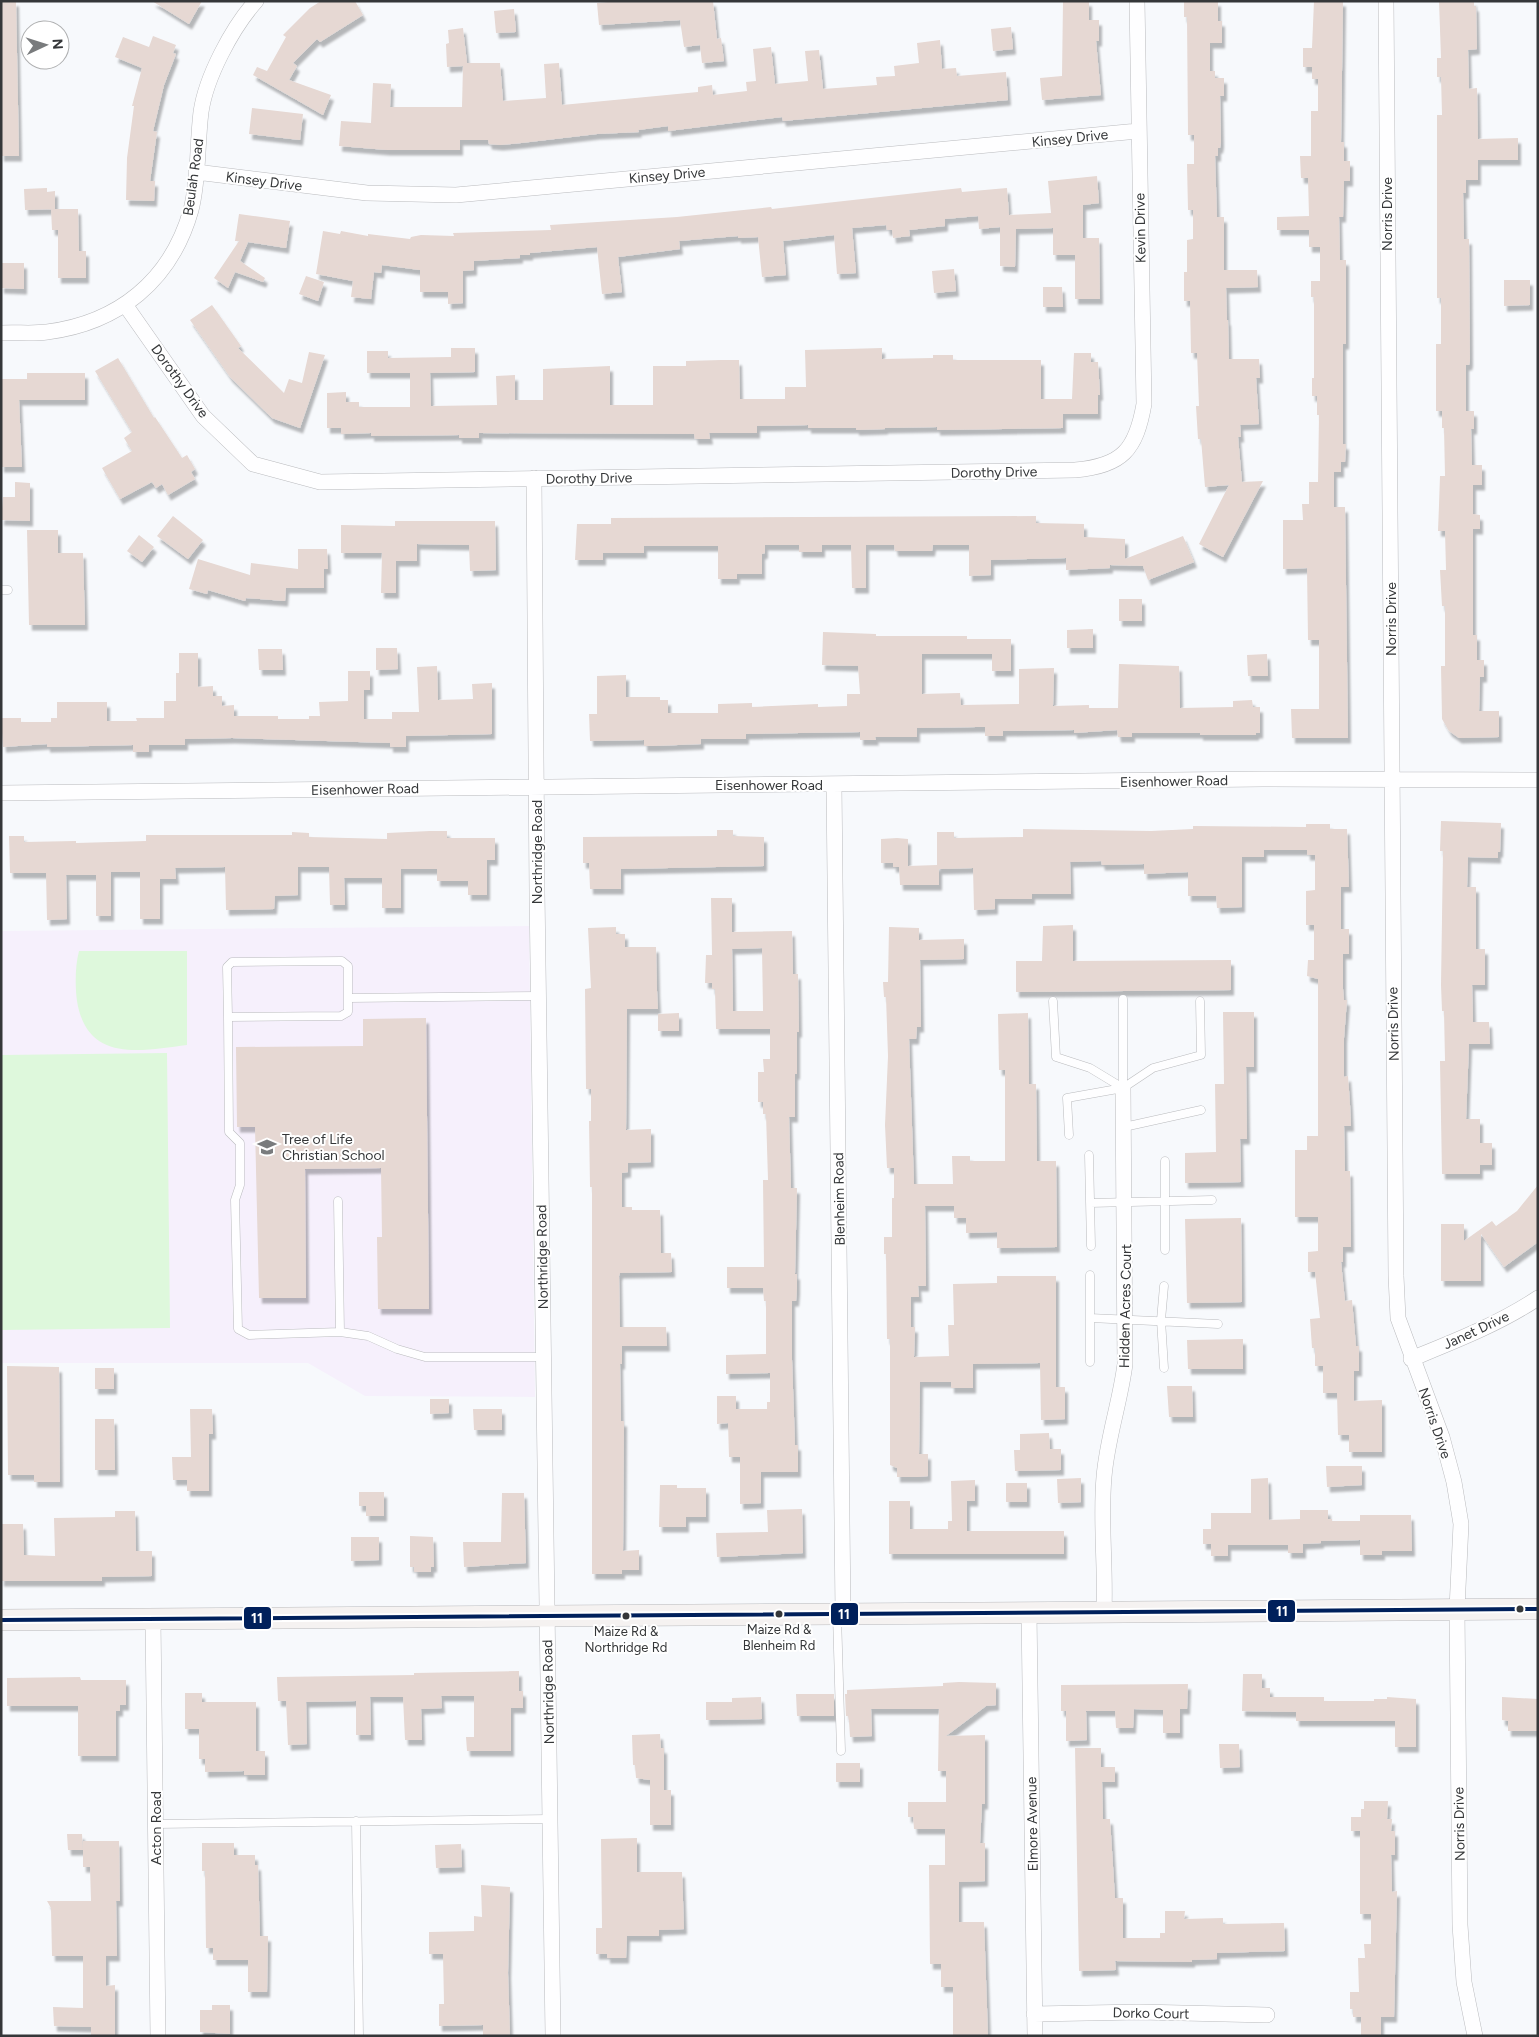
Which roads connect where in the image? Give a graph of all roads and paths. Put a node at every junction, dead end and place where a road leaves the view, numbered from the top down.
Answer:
1 (256, 1) edge
2 (1137, 1) edge
3 (1386, 1) edge
4 (1138, 131) junction
5 (196, 172) junction
6 (126, 306) junction
7 (1, 333) edge
8 (1127, 452) joint
9 (534, 478) junction
10 (1391, 779) junction
11 (1538, 780) edge
12 (834, 784) junction
13 (537, 787) junction
14 (1, 793) edge
15 (539, 996) junction
16 (348, 998) junction
17 (1124, 999) dead end
18 (1053, 1001) dead end
19 (1200, 1001) dead end
20 (228, 1017) junction
21 (1123, 1088) junction
22 (1201, 1110) dead end
23 (1124, 1127) junction
24 (1069, 1135) dead end
25 (1089, 1155) dead end
26 (1166, 1161) dead end
27 (1212, 1200) dead end
28 (338, 1201) dead end
29 (1165, 1202) junction
30 (1090, 1203) junction
31 (1125, 1203) junction
32 (1091, 1246) dead end
33 (1165, 1250) dead end
34 (1090, 1275) dead end
35 (1164, 1286) dead end
36 (1538, 1298) edge
37 (1090, 1318) junction
38 (1127, 1319) junction
39 (1161, 1320) junction
40 (1218, 1324) dead end
41 (340, 1332) junction
42 (544, 1357) junction
43 (1411, 1359) junction
44 (1090, 1362) dead end
45 (1164, 1368) dead end
46 (1457, 1609) junction
47 (1538, 1609) edge
48 (1029, 1612) junction
49 (1104, 1612) junction
50 (840, 1613) junction
51 (547, 1615) junction
52 (1, 1620) edge
53 (154, 1620) junction
54 (841, 1750) dead end
55 (550, 1818) junction
56 (356, 1821) junction
57 (156, 1824) junction
58 (1034, 2014) junction
59 (1267, 2015) dead end
60 (158, 2036) edge
61 (359, 2036) edge
62 (553, 2036) edge
63 (1035, 2036) edge
64 (1475, 2036) edge

1 - 5 street, Beulah Road
2 - 4 street, Kevin Drive
3 - 10 street, Norris Drive
4 - 5 street, Kinsey Drive
4 - 8 street, Kevin Drive
5 - 6 street, Beulah Road
6 - 7 street, Beulah Road
6 - 9 street, Dorothy Drive
8 - 9 street, Dorothy Drive
9 - 13 street, Northridge Road
10 - 11 street, Eisenhower Road
10 - 12 street, Eisenhower Road
10 - 43 street, Norris Drive
12 - 13 street, Eisenhower Road
12 - 50 street, Blenheim Road
13 - 14 street, Eisenhower Road
13 - 15 street, Northridge Road
15 - 16 lane
15 - 42 street, Northridge Road
16 - 20 lane
16 - 20 lane
17 - 21 lane
18 - 21 lane
19 - 21 lane
20 - 41 lane
21 - 23 street, Hidden Acres Court
21 - 24 lane
22 - 23 lane
23 - 31 street, Hidden Acres Court
25 - 30 lane
26 - 29 lane
27 - 29 lane
28 - 41 lane
29 - 31 lane
29 - 33 lane
30 - 31 lane
30 - 32 lane
31 - 38 street, Hidden Acres Court
34 - 37 lane
35 - 39 lane
36 - 43 street, Janet Drive
37 - 38 lane
37 - 44 lane
38 - 39 lane
38 - 49 street, Hidden Acres Court
39 - 40 lane
39 - 45 lane
41 - 42 lane
42 - 51 street, Northridge Road
43 - 46 street, Norris Drive
46 - 47 street
46 - 49 street
46 - 64 street, Norris Drive
48 - 49 street
48 - 50 street
48 - 58 street, Elmore Avenue
50 - 51 street
50 - 54 lane
51 - 53 street
51 - 55 street, Northridge Road
52 - 53 street
53 - 57 street, Acton Road
55 - 56 lane
55 - 62 street, Northridge Road
56 - 57 lane
56 - 61 lane
57 - 60 street, Acton Road
58 - 59 street, Dorko Court
58 - 63 street, Elmore Avenue

